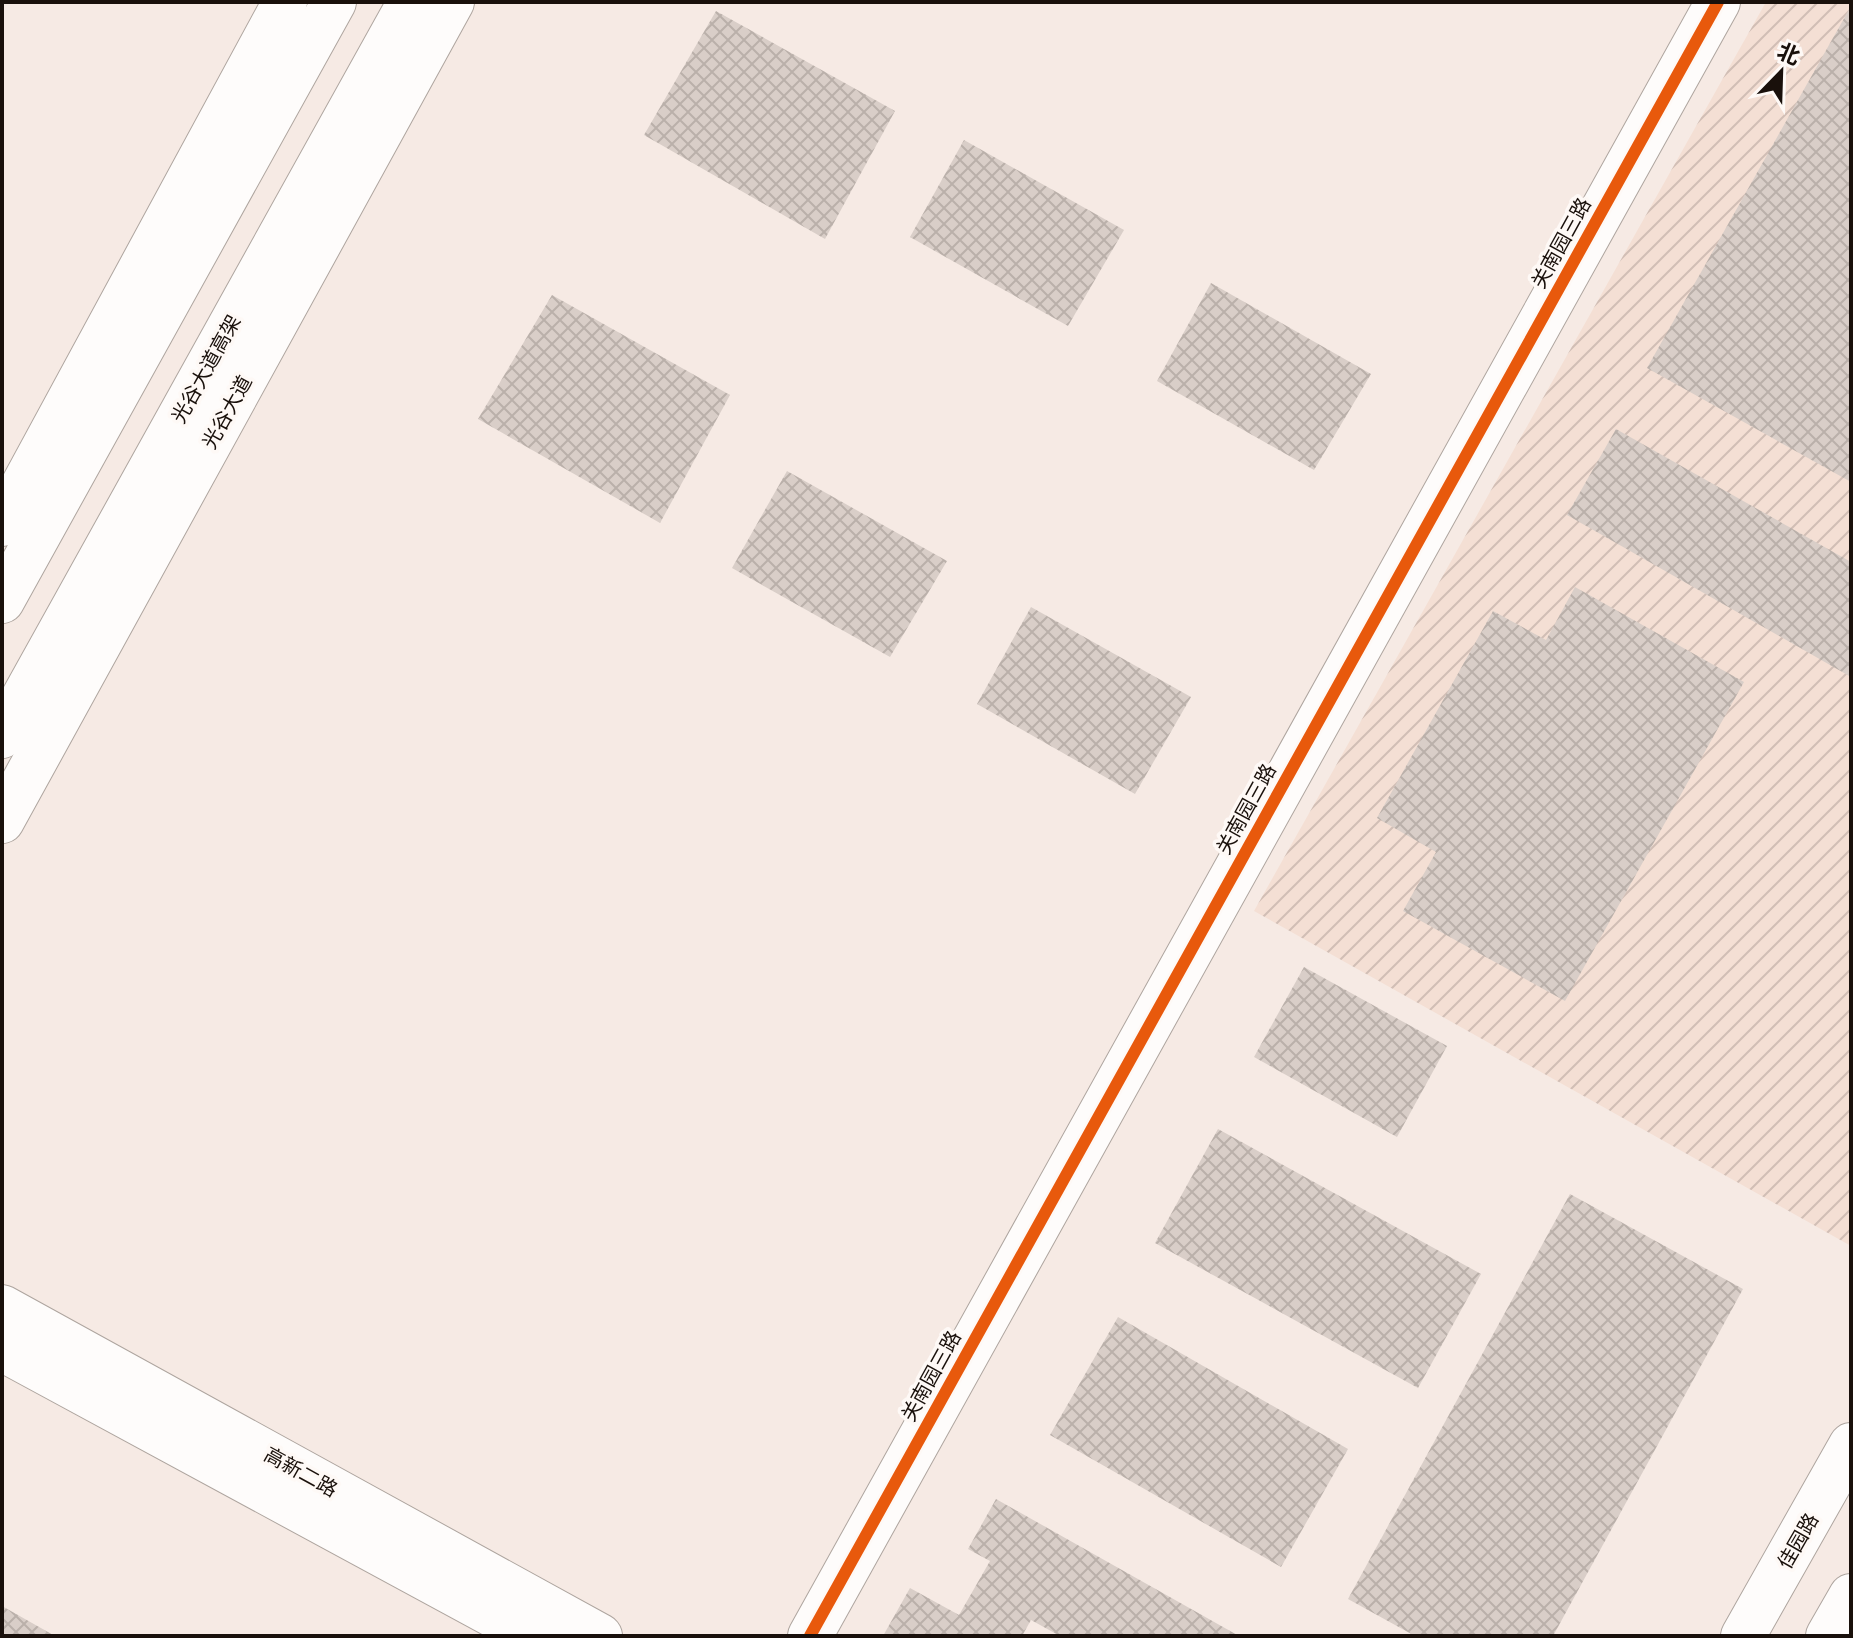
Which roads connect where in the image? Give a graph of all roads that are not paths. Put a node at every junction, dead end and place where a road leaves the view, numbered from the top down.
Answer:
1 (285, 2) edge
2 (334, 2) edge
3 (410, 2) edge
4 (452, 2) edge
5 (1718, 2) edge
6 (2, 524) edge
7 (2, 601) edge
8 (2, 736) edge
9 (2, 821) edge
10 (2, 1307) edge
11 (2, 1349) edge
12 (1851, 1445) edge
13 (1851, 1596) edge
14 (532, 1636) edge
15 (600, 1636) edge
16 (810, 1636) edge
17 (1743, 1636) edge
18 (1828, 1636) edge

1 - 6 main road
2 - 7 main road
3 - 8 main road, 光谷大道高架
4 - 9 main road, 光谷大道
5 - 16 main road, 关南园三路
10 - 15 main road, 高新二路
11 - 14 main road, 高新二路
12 - 17 main road, 佳园路
13 - 18 main road

